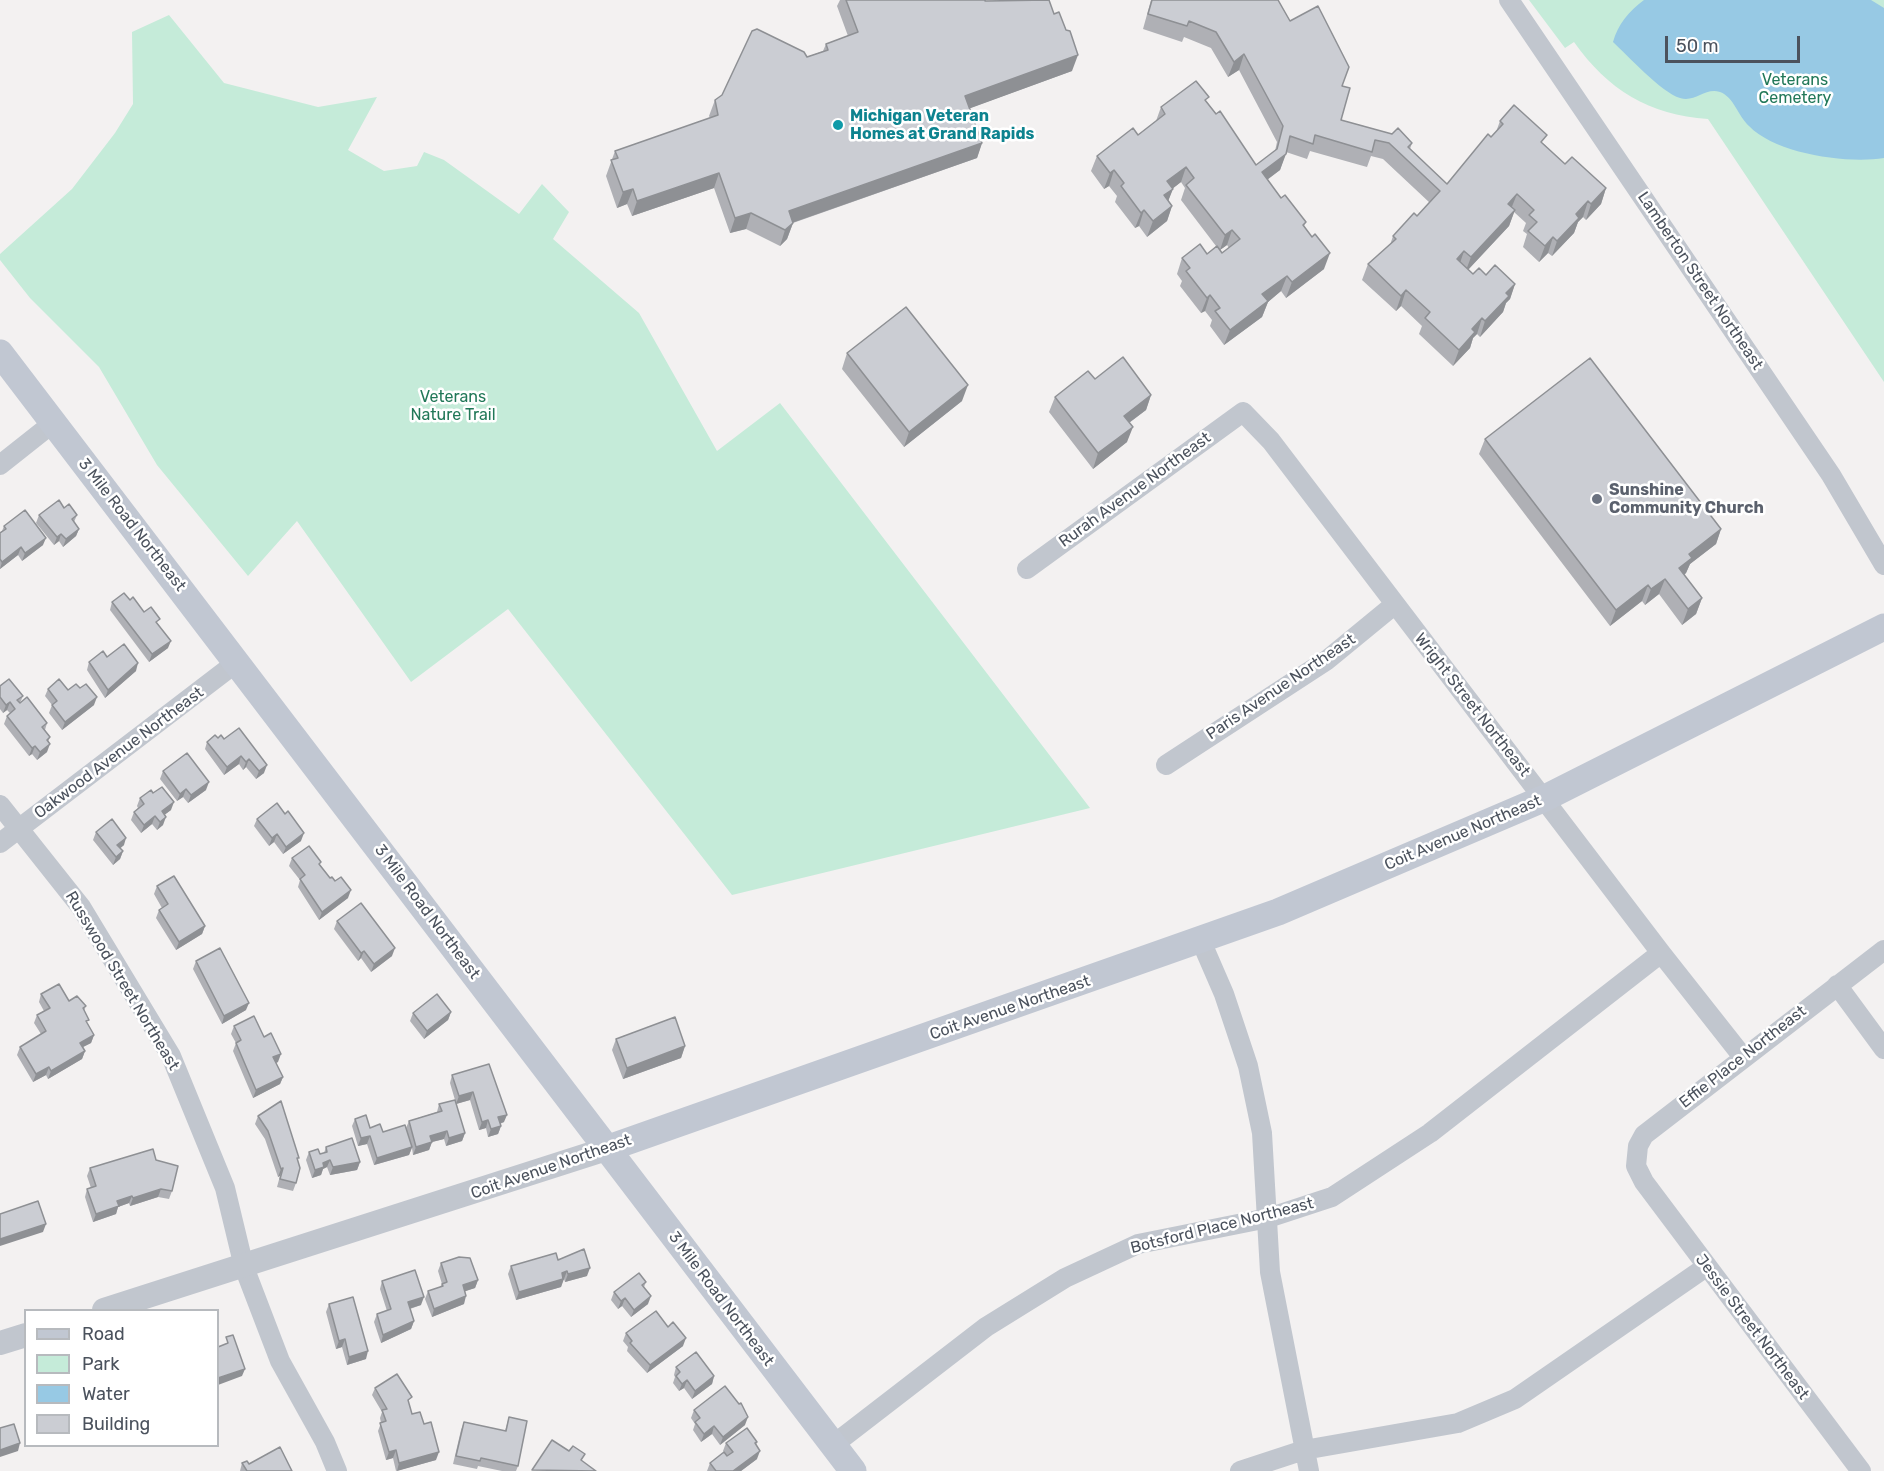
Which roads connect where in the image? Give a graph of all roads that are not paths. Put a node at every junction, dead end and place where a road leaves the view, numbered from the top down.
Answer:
1 (1509, 0) edge
2 (0, 353) edge
3 (1243, 412) joint
4 (53, 423) junction
5 (0, 465) edge
6 (1884, 565) edge
7 (1027, 569) dead end
8 (1394, 605) junction
9 (1884, 627) edge
10 (237, 662) junction
11 (1166, 765) dead end
12 (1545, 798) junction
13 (0, 805) edge
14 (19, 829) junction
15 (0, 843) edge
16 (1201, 941) junction
17 (1884, 950) edge
18 (1661, 953) junction
19 (1836, 985) junction
20 (1884, 1049) edge
21 (1743, 1057) junction
22 (606, 1149) junction
23 (1644, 1182) joint
24 (1268, 1218) junction
25 (244, 1267) junction
26 (1706, 1267) junction
27 (111, 1309) edge
28 (24, 1336) edge
29 (0, 1343) edge
30 (833, 1445) junction
31 (1304, 1450) junction
32 (337, 1471) edge
33 (853, 1471) edge
34 (1240, 1471) edge
35 (1309, 1471) edge
36 (1861, 1471) edge

1 - 6 street, Lamberton Street Northeast
2 - 4 main road, 3 Mile Road Northeast
3 - 7 street, Rurah Avenue Northeast
3 - 8 street, Wright Street Northeast
4 - 5 street
4 - 10 main road, 3 Mile Road Northeast
8 - 11 street, Paris Avenue Northeast
8 - 12 street, Wright Street Northeast
9 - 12 main road, Coit Avenue Northeast
10 - 14 street, Oakwood Avenue Northeast
10 - 22 main road, 3 Mile Road Northeast
12 - 16 main road, Coit Avenue Northeast
12 - 18 street, Wright Street Northeast
13 - 14 street, Russwood Street Northeast
14 - 15 street, Oakwood Avenue Northeast
14 - 25 street, Russwood Street Northeast
16 - 22 main road, Coit Avenue Northeast
16 - 24 street
17 - 19 street, Effie Place Northeast
18 - 21 street, Wright Street Northeast
18 - 24 street, Botsford Place Northeast
19 - 20 street
19 - 21 street, Effie Place Northeast
21 - 23 street, Effie Place Northeast
22 - 25 street, Coit Avenue Northeast
22 - 30 main road, 3 Mile Road Northeast
23 - 26 street, Jessie Street Northeast
24 - 30 street, Botsford Place Northeast
24 - 31 street
25 - 27 street, Coit Avenue Northeast
25 - 32 street, Russwood Street Northeast
26 - 31 street
26 - 36 street, Jessie Street Northeast
28 - 29 street
30 - 33 main road, 3 Mile Road Northeast
31 - 34 street
31 - 35 street

